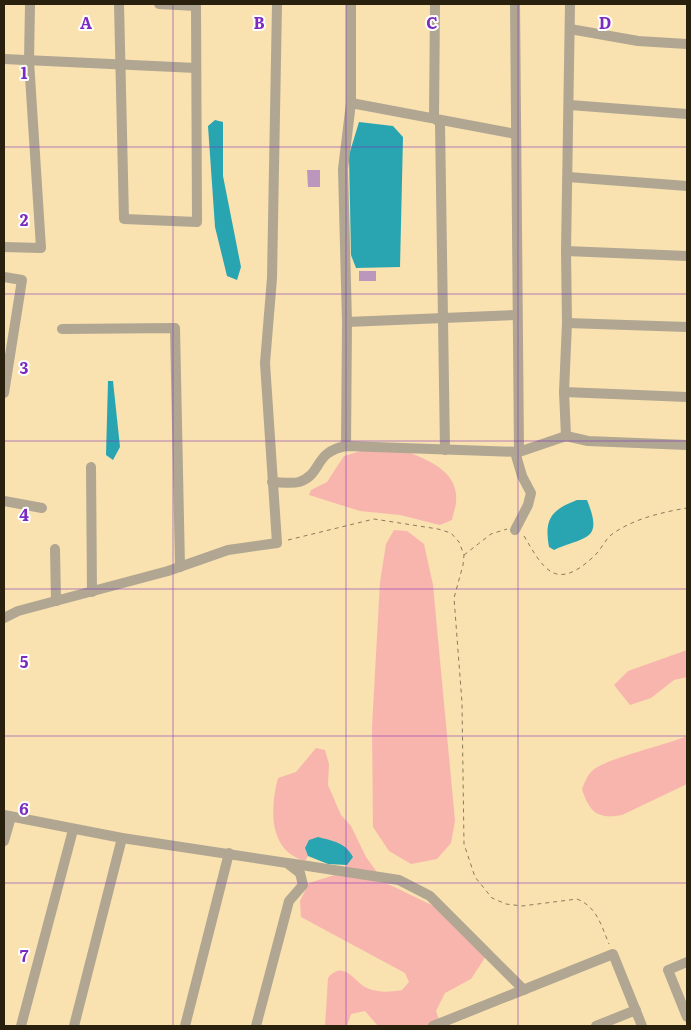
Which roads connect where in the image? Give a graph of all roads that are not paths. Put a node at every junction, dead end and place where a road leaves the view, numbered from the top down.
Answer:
1 (30, 4) edge
2 (119, 4) edge
3 (159, 4) edge
4 (277, 4) edge
5 (352, 4) edge
6 (435, 4) edge
7 (515, 4) edge
8 (570, 4) edge
9 (570, 29) junction
10 (687, 44) edge
11 (4, 59) edge
12 (29, 61) junction
13 (119, 65) junction
14 (196, 68) junction
15 (351, 104) junction
16 (570, 105) junction
17 (687, 114) edge
18 (434, 117) junction
19 (516, 134) junction
20 (568, 177) junction
21 (687, 186) edge
22 (4, 247) edge
23 (566, 251) junction
24 (687, 256) edge
25 (4, 278) edge
26 (517, 315) junction
27 (442, 319) junction
28 (347, 322) junction
29 (567, 323) junction
30 (687, 327) edge
31 (62, 329) dead end
32 (4, 392) edge
33 (564, 392) junction
34 (687, 397) edge
35 (566, 436) junction
36 (687, 445) edge
37 (346, 446) junction
38 (445, 450) junction
39 (517, 452) junction
40 (91, 467) dead end
41 (272, 482) junction
42 (4, 501) edge
43 (42, 508) dead end
44 (514, 530) road end
45 (55, 549) dead end
46 (180, 567) junction
47 (92, 592) junction
48 (56, 601) junction
49 (4, 618) edge
50 (7, 816) edge
51 (72, 830) junction
52 (122, 838) junction
53 (4, 842) edge
54 (229, 853) junction
55 (287, 863) junction
56 (687, 962) edge
57 (524, 990) junction
58 (636, 1010) junction
59 (687, 1017) edge
60 (21, 1026) edge
61 (74, 1026) edge
62 (185, 1026) edge
63 (256, 1026) edge
64 (433, 1026) edge
65 (596, 1026) edge
66 (642, 1026) edge

1 - 12 street
2 - 13 street
3 - 14 street
4 - 41 street
5 - 15 street
6 - 18 street
7 - 19 street
8 - 9 street
9 - 10 street
9 - 16 street
11 - 12 street
12 - 13 street
12 - 22 street
13 - 14 street
13 - 14 street
15 - 18 street
15 - 28 street
16 - 17 street
16 - 20 street
18 - 19 street
18 - 27 street
19 - 26 street
20 - 21 street
20 - 23 street
23 - 24 street
23 - 29 street
25 - 32 street
26 - 27 street
26 - 39 street
27 - 28 street
27 - 38 street
28 - 37 street
29 - 30 street
29 - 33 street
31 - 46 street
33 - 34 street
33 - 35 street
35 - 36 street
35 - 39 street
37 - 38 street
37 - 41 street
38 - 39 street
39 - 44 street
40 - 47 street
41 - 46 street
42 - 43 street
45 - 48 street
46 - 47 street
47 - 48 street
48 - 49 street
50 - 51 street
50 - 53 street
51 - 52 street
51 - 60 street
52 - 54 street
52 - 61 street
54 - 55 street
54 - 62 street
55 - 57 street
55 - 63 street
56 - 59 street
57 - 58 street
57 - 64 street
58 - 65 street
58 - 66 street

